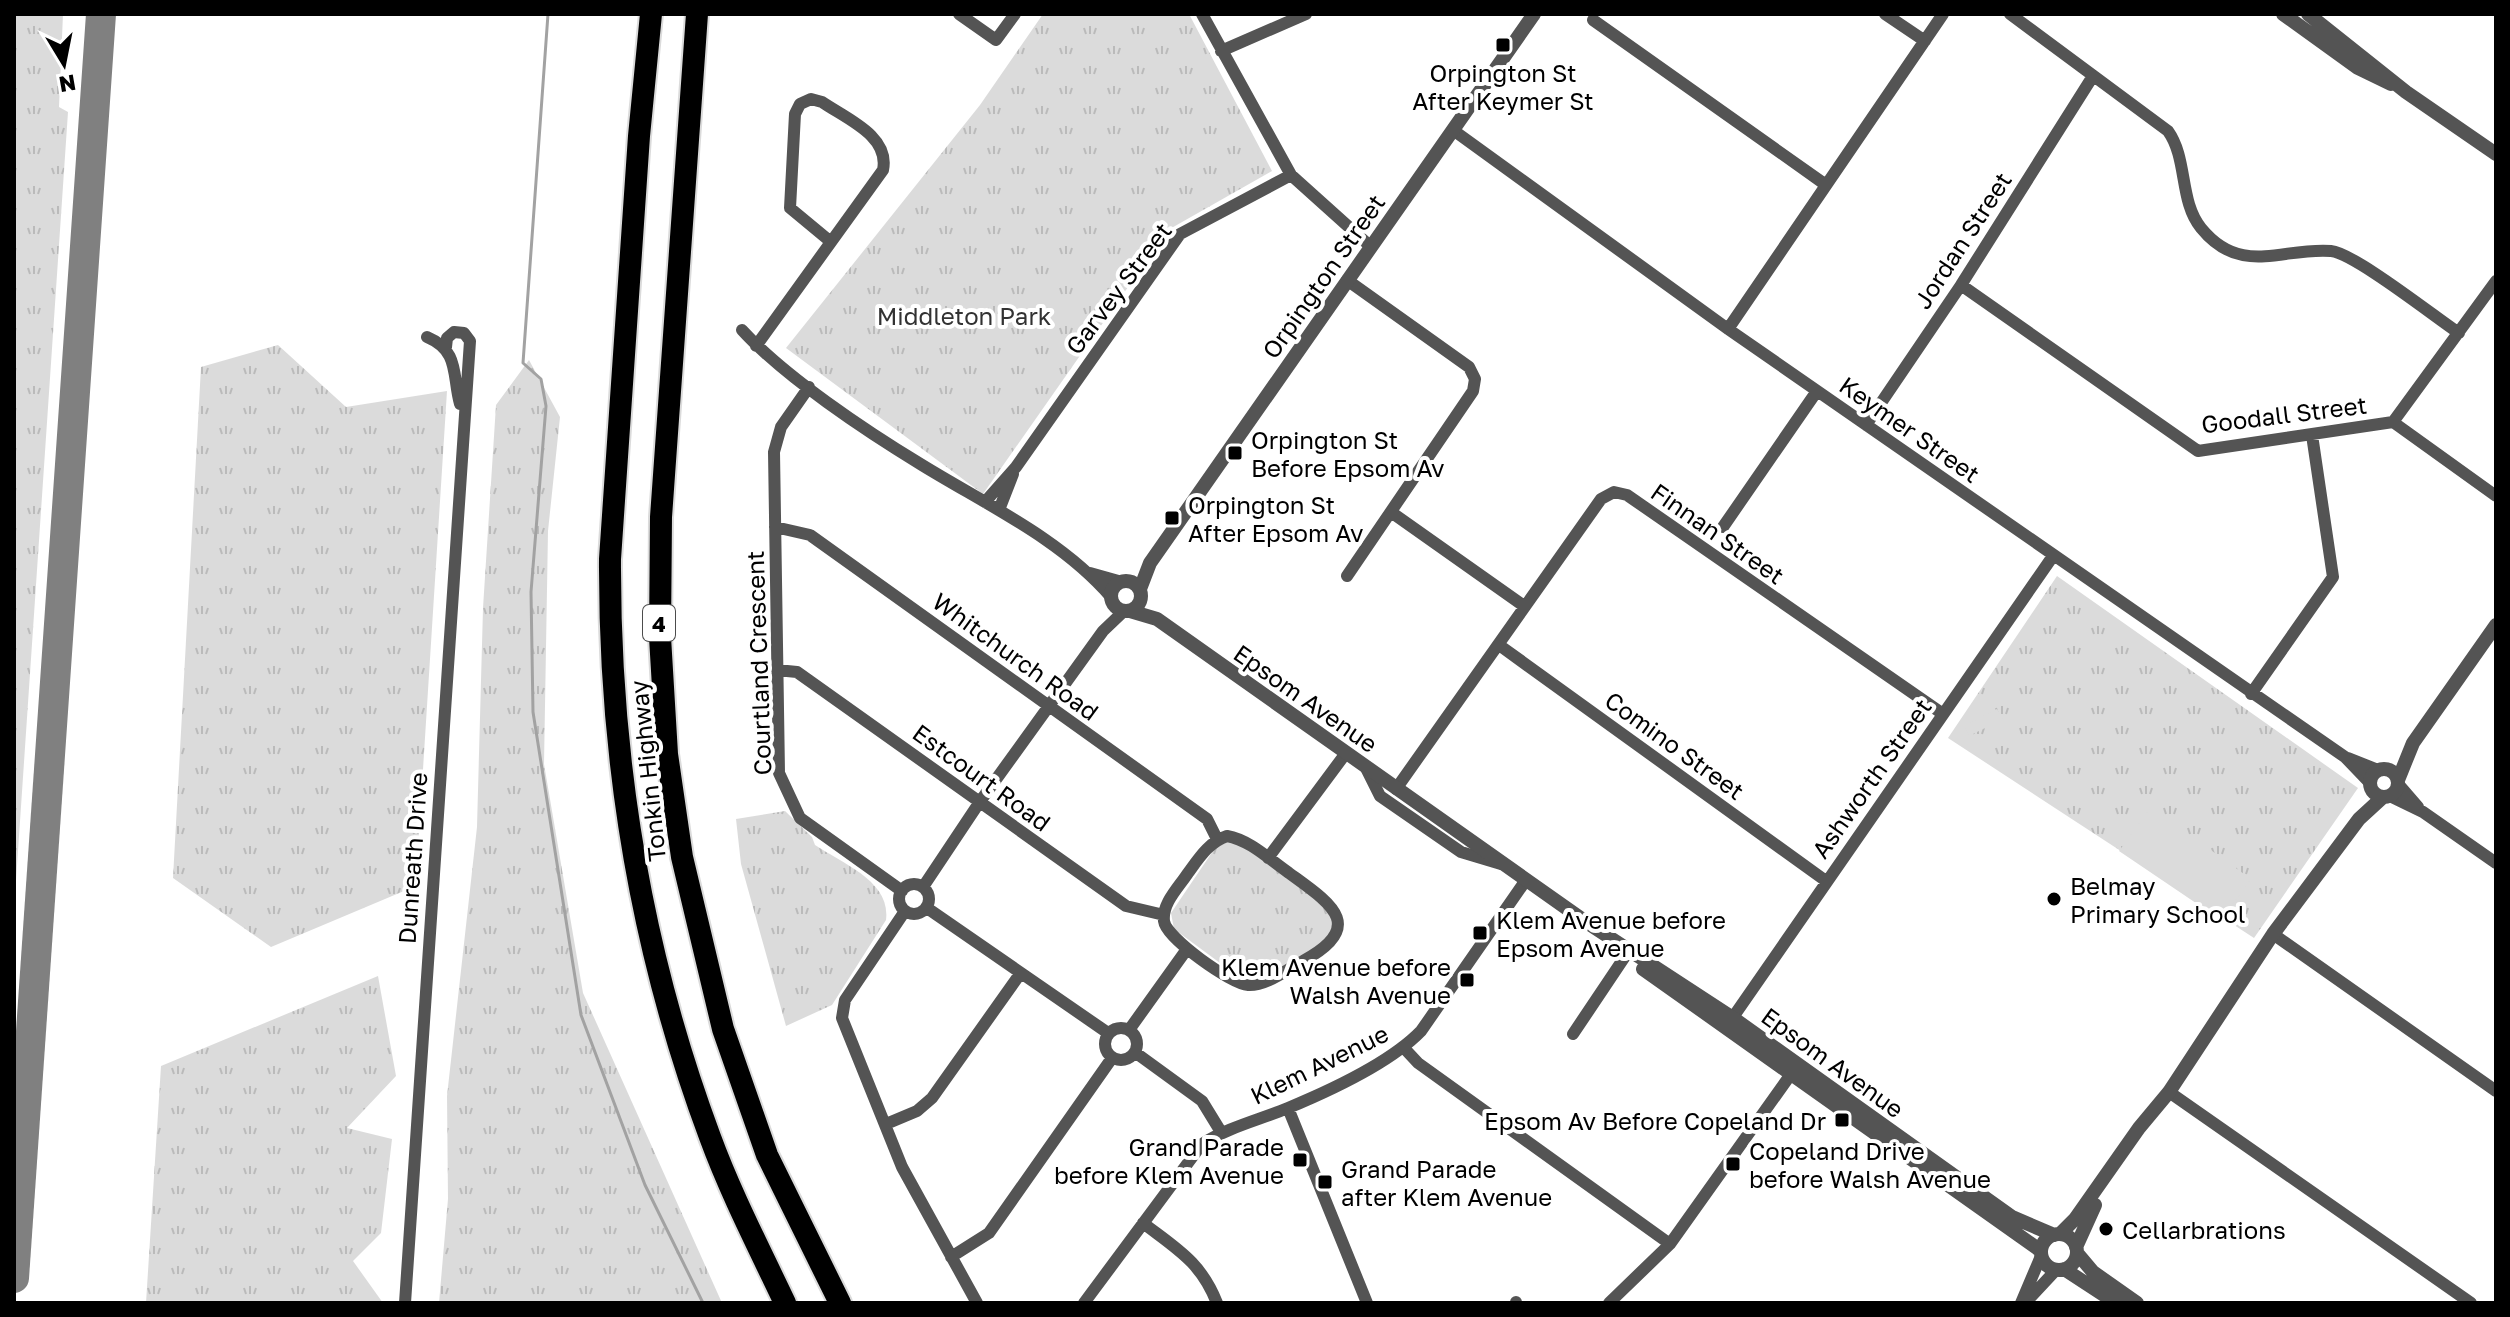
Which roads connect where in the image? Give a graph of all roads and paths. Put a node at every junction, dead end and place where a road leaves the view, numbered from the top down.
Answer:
1 (650, 14) edge
2 (697, 14) edge
3 (959, 14) edge
4 (1015, 14) edge
5 (1202, 14) edge
6 (1306, 14) edge
7 (1534, 14) edge
8 (1885, 14) edge
9 (1943, 14) edge
10 (2010, 14) edge
11 (2289, 16) edge
12 (2309, 18) edge
13 (1593, 20) dead end
14 (1925, 41) junction
15 (1221, 51) junction
16 (2093, 76) junction
17 (1453, 130) junction
18 (2496, 154) edge
19 (1291, 175) junction
20 (1826, 185) junction
21 (831, 242) junction
22 (1370, 246) junction
23 (1347, 280) junction
24 (2496, 281) edge
25 (1961, 285) junction
26 (1728, 329) junction
27 (742, 330) dead end
28 (2459, 333) junction
29 (427, 337) dead end
30 (756, 346) junction
31 (446, 347) junction
32 (809, 387) junction
33 (1817, 391) junction
34 (463, 415) junction
35 (2393, 422) junction
36 (1866, 425) junction
37 (2312, 435) junction
38 (1016, 467) junction
39 (2496, 496) edge
40 (985, 502) junction
41 (999, 510) junction
42 (1391, 512) junction
43 (775, 527) junction
44 (1723, 527) dead end
45 (2053, 556) junction
46 (1090, 573) junction
47 (1347, 576) dead end
48 (1133, 587) junction
49 (1119, 605) junction
50 (1524, 606) junction
51 (1157, 619) junction
52 (2495, 627) edge
53 (1499, 645) junction
54 (777, 670) junction
55 (2251, 694) junction
56 (1049, 707) junction
57 (1943, 714) junction
58 (2413, 743) junction
59 (1346, 753) junction
60 (2345, 757) junction
61 (1365, 766) junction
62 (2381, 769) junction
63 (1396, 789) junction
64 (2385, 789) junction
65 (979, 803) junction
66 (1217, 839) junction
67 (1268, 858) junction
68 (2496, 863) edge
69 (1505, 865) junction
70 (1526, 880) junction
71 (1826, 881) junction
72 (923, 887) junction
73 (902, 891) junction
74 (927, 908) junction
75 (905, 911) junction
76 (1164, 915) junction
77 (2273, 934) junction
78 (1187, 949) junction
79 (1627, 952) junction
80 (1020, 974) junction
81 (1730, 1022) junction
82 (1129, 1030) junction
83 (1108, 1033) junction
84 (1573, 1034) dead end
85 (1404, 1048) junction
86 (1136, 1053) junction
87 (1112, 1058) junction
88 (1794, 1069) junction
89 (2496, 1091) edge
90 (2166, 1097) junction
91 (1288, 1108) junction
92 (886, 1124) junction
93 (1221, 1132) junction
94 (1143, 1223) junction
95 (2057, 1234) junction
96 (1670, 1244) junction
97 (2076, 1250) junction
98 (2041, 1254) junction
99 (951, 1257) junction
100 (2060, 1270) junction
101 (405, 1303) edge
102 (785, 1303) edge
103 (840, 1303) edge
104 (977, 1303) edge
105 (1084, 1303) edge
106 (1217, 1303) edge
107 (1367, 1303) edge
108 (1609, 1303) edge
109 (2023, 1303) edge
110 (2116, 1303) edge
111 (2137, 1303) edge
112 (2471, 1303) edge

1 - 102 highway, Tonkin Highway / 4
2 - 103 highway, Tonkin Highway / 4
3 - 4 street
5 - 15 street
6 - 15 street
7 - 17 street, Orpington Street
8 - 14 street
9 - 14 street
10 - 16 street
11 - 12 street
12 - 18 street
13 - 20 street
14 - 20 street
15 - 19 street
16 - 25 street, Jordan Street
16 - 28 street
17 - 22 street, Orpington Street
17 - 26 street, Keymer Street
19 - 22 street
19 - 38 street, Garvey Street
20 - 26 street
21 - 21 street
21 - 30 street
22 - 23 street, Orpington Street
23 - 42 street
23 - 48 street, Orpington Street
24 - 28 street
25 - 36 street, Jordan Street
25 - 37 street, Goodall Street
26 - 33 street, Keymer Street
27 - 30 street
28 - 35 street
29 - 31 street
30 - 32 street
31 - 34 street, Dunreath Drive
31 - 34 street, Dunreath Drive
32 - 40 street
32 - 43 street, Courtland Crescent
33 - 36 street, Keymer Street
33 - 44 street
34 - 101 street, Dunreath Drive
35 - 37 street, Goodall Street
35 - 39 street, Goodall Street
36 - 45 street, Keymer Street
37 - 55 street
38 - 40 street, Garvey Street
38 - 41 street, Garvey Street
40 - 41 street
41 - 46 street
42 - 47 street
42 - 50 street
43 - 54 street, Courtland Crescent
43 - 56 street, Whitchurch Road
45 - 55 street, Keymer Street
45 - 57 street, Ashworth Street
46 - 48 street
46 - 49 street
48 - 49 street
48 - 49 street
48 - 51 street, Epsom Avenue
49 - 51 street, Epsom Avenue
49 - 56 street
50 - 53 street, Finnan Street
50 - 57 street, Finnan Street
51 - 59 street, Epsom Avenue
52 - 58 street
53 - 63 street, Finnan Street
53 - 71 street, Comino Street
54 - 65 street, Estcourt Road
54 - 73 street, Courtland Crescent
55 - 60 street, Keymer Street
56 - 65 street
56 - 66 street, Whitchurch Road
57 - 71 street, Ashworth Street
58 - 62 street
58 - 64 street
59 - 61 street, Epsom Avenue
59 - 67 street
60 - 62 street, Keymer Street
60 - 64 street, Keymer Street
61 - 63 street, Epsom Avenue
61 - 69 street
62 - 64 street
62 - 64 street
63 - 69 street, Epsom Avenue
64 - 68 street, Keymer Street
64 - 77 street
65 - 72 street
65 - 76 street, Estcourt Road
66 - 67 street
66 - 76 street
67 - 78 street
69 - 70 street, Epsom Avenue
70 - 79 street, Epsom Avenue
70 - 85 street, Klem Avenue
71 - 81 street, Ashworth Street
72 - 73 street
72 - 74 street
73 - 75 street
74 - 75 street
74 - 80 street
75 - 92 street
76 - 78 street
77 - 89 street
77 - 90 street
78 - 82 street
79 - 81 street, Epsom Avenue
79 - 84 street
80 - 83 street
80 - 92 street
81 - 88 street, Epsom Avenue
82 - 83 street
82 - 86 street
83 - 87 street
85 - 91 street, Klem Avenue
85 - 96 street
86 - 87 street
86 - 93 street
87 - 99 street
88 - 95 street, Epsom Avenue
88 - 96 street
88 - 98 street, Epsom Avenue
90 - 95 street
90 - 97 street
90 - 112 street
91 - 93 street, Klem Avenue
91 - 107 street
92 - 99 street
93 - 94 street, Klem Avenue
94 - 105 street, Klem Avenue
94 - 106 street
95 - 97 street
95 - 98 street
96 - 108 street
97 - 100 street
97 - 111 street
98 - 100 street
98 - 109 street
99 - 104 street
100 - 109 street
100 - 110 street

